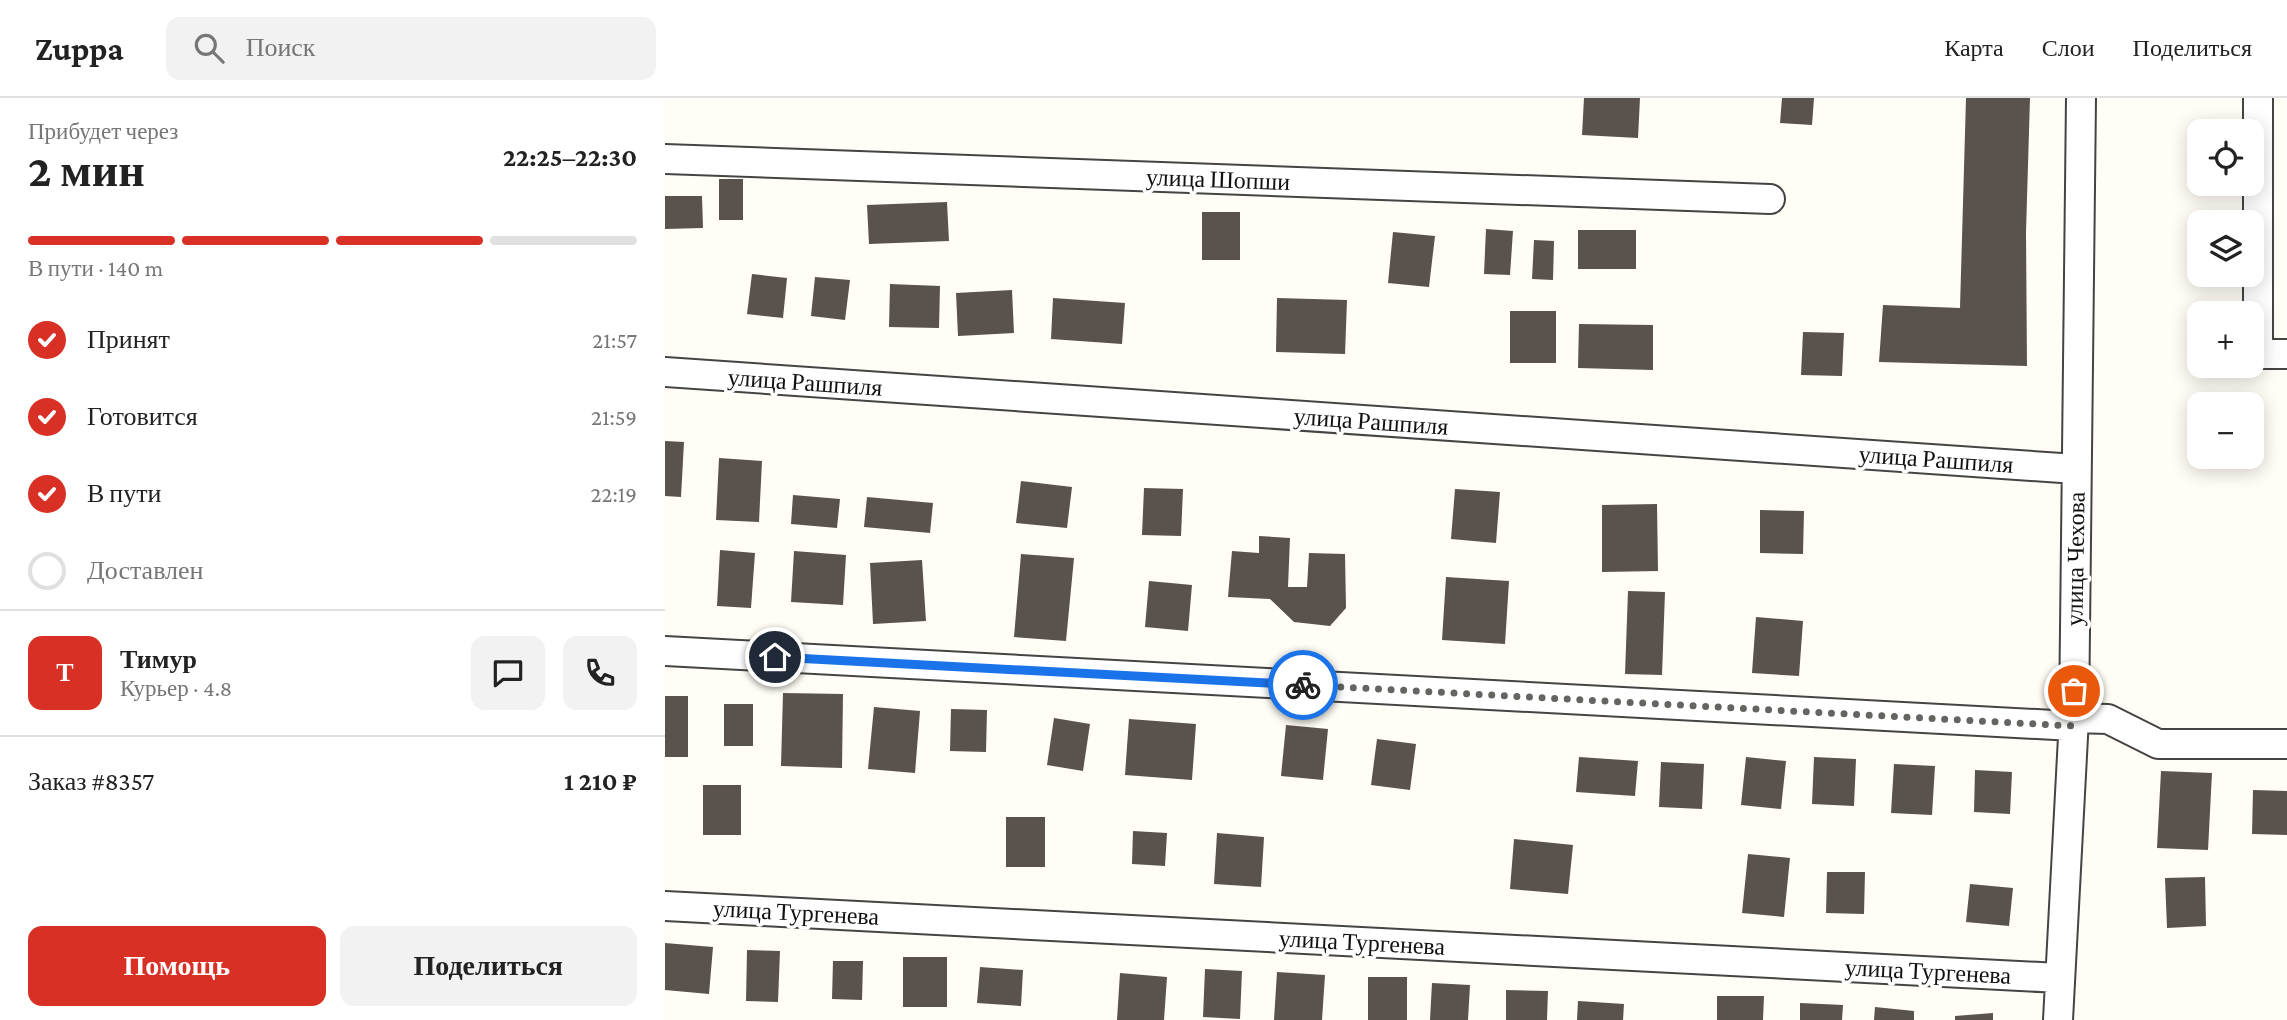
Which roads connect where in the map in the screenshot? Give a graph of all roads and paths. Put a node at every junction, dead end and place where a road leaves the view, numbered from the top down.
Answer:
1 (2081, 98) edge
2 (2258, 98) edge
3 (665, 159) edge
4 (1770, 199) dead end
5 (2287, 354) edge
6 (665, 372) edge
7 (2076, 469) junction
8 (665, 651) edge
9 (2073, 722) junction
10 (2287, 744) edge
11 (665, 906) edge
12 (2059, 978) junction
13 (2058, 1020) edge

1 - 7 street, улица Чехова
2 - 5 street
3 - 4 street, улица Шопши
6 - 7 street, улица Рашпиля
7 - 9 street, улица Чехова
8 - 9 street
9 - 10 street
9 - 12 street, улица Чехова
11 - 12 street, улица Тургенева
12 - 13 street, улица Чехова

